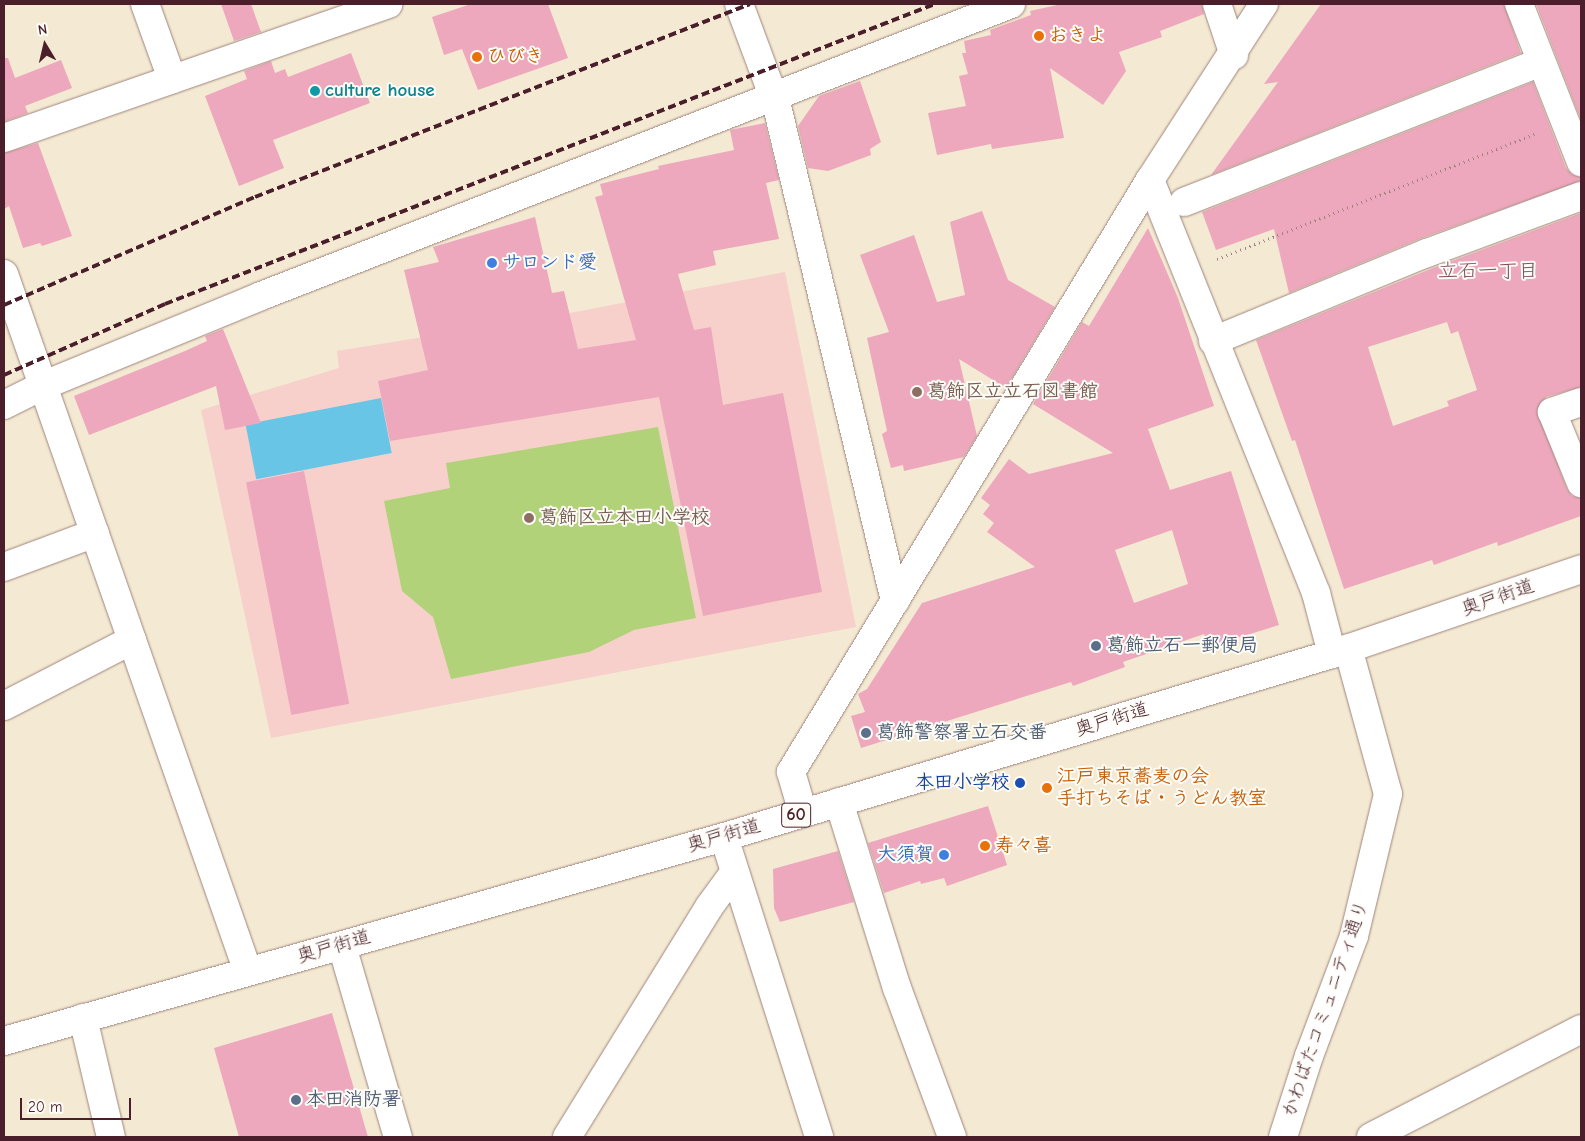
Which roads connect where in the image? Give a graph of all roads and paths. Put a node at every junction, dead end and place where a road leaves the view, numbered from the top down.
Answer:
1 (145, 4) edge
2 (740, 4) edge
3 (1011, 4) edge
4 (1217, 4) edge
5 (1264, 4) edge
6 (1519, 4) edge
7 (381, 5) edge
8 (1234, 55) junction
9 (1541, 62) junction
10 (172, 79) junction
11 (774, 98) junction
12 (1566, 123) junction
13 (4, 138) edge
14 (1581, 162) edge
15 (1150, 180) junction
16 (1581, 196) edge
17 (1184, 202) dead end
18 (1212, 261) dead end
19 (4, 274) edge
20 (1214, 341) junction
21 (42, 386) junction
22 (1581, 402) edge
23 (4, 405) edge
24 (1581, 483) edge
25 (95, 533) junction
26 (4, 567) edge
27 (1581, 569) edge
28 (895, 602) junction
29 (132, 640) junction
30 (1340, 651) junction
31 (4, 706) edge
32 (839, 802) junction
33 (803, 813) junction
34 (724, 837) junction
35 (734, 873) junction
36 (342, 946) junction
37 (248, 972) junction
38 (83, 1018) junction
39 (1581, 1029) edge
40 (4, 1041) edge
41 (110, 1137) edge
42 (398, 1137) edge
43 (567, 1137) edge
44 (820, 1137) edge
45 (952, 1137) edge
46 (1283, 1137) edge
47 (1371, 1137) edge

1 - 10 street
2 - 11 street
3 - 11 street
4 - 8 street
5 - 8 street
6 - 9 street
7 - 10 street
8 - 15 street
9 - 12 street
9 - 17 street
10 - 13 street
11 - 21 street
11 - 28 street
12 - 14 street
12 - 18 path
15 - 20 street, かわばたコミュニティ通り
15 - 28 street
16 - 20 street
19 - 21 street
20 - 30 street, かわばたコミュニティ通り
21 - 23 street
21 - 25 street
22 - 24 street
25 - 26 street
25 - 29 street
27 - 30 street, 奥戸街道 / 60
28 - 33 street
29 - 31 street
29 - 37 street
30 - 32 street, 奥戸街道 / 60
30 - 46 street, かわばたコミュニティ通り
32 - 33 street, 奥戸街道 / 60
32 - 45 street
33 - 34 street, 奥戸街道 / 60
34 - 35 street
34 - 36 street, 奥戸街道 / 60
35 - 43 street
35 - 44 street
36 - 37 street, 奥戸街道 / 60
36 - 42 street
37 - 38 street, 奥戸街道 / 60
38 - 40 street, 奥戸街道 / 60
38 - 41 street
39 - 47 street

